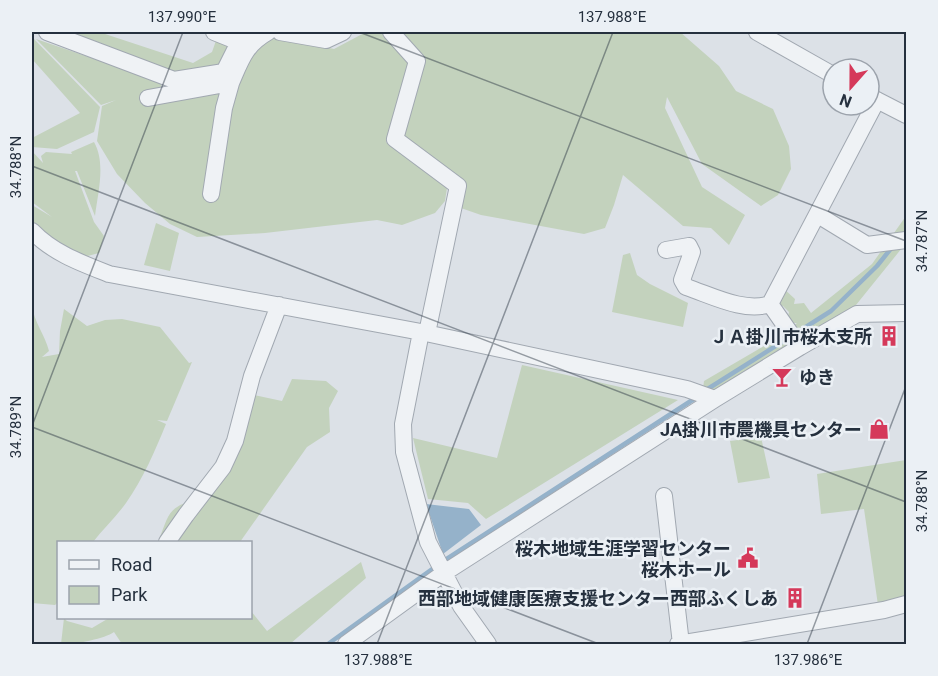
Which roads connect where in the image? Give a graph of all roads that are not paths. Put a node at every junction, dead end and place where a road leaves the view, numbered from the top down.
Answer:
1 (47, 32) edge
2 (214, 32) edge
3 (253, 32) edge
4 (268, 32) edge
5 (280, 32) edge
6 (344, 32) edge
7 (391, 32) edge
8 (758, 32) edge
9 (239, 42) junction
10 (821, 68) edge
11 (231, 83) junction
12 (148, 98) dead end
13 (881, 102) edge
14 (906, 115) edge
15 (864, 117) edge
16 (212, 194) dead end
17 (818, 214) junction
18 (32, 231) edge
19 (906, 240) edge
20 (666, 250) dead end
21 (770, 304) junction
22 (279, 305) junction
23 (906, 313) edge
24 (424, 333) junction
25 (799, 346) junction
26 (715, 399) junction
27 (664, 496) dead end
28 (168, 541) edge
29 (440, 566) junction
30 (906, 604) edge
31 (680, 644) edge
32 (346, 645) edge
33 (488, 645) edge

1 - 9 street
2 - 9 street
3 - 9 street
4 - 11 street
5 - 6 street
7 - 24 street
8 - 10 street
11 - 12 street
11 - 16 street
13 - 14 street
15 - 17 street
17 - 19 street
17 - 21 street
18 - 22 street
20 - 21 street
21 - 25 street
22 - 24 street
22 - 28 street
23 - 25 street
24 - 26 street
24 - 29 street
25 - 26 street
26 - 29 street
27 - 31 street
29 - 32 street
29 - 33 street
30 - 31 street

